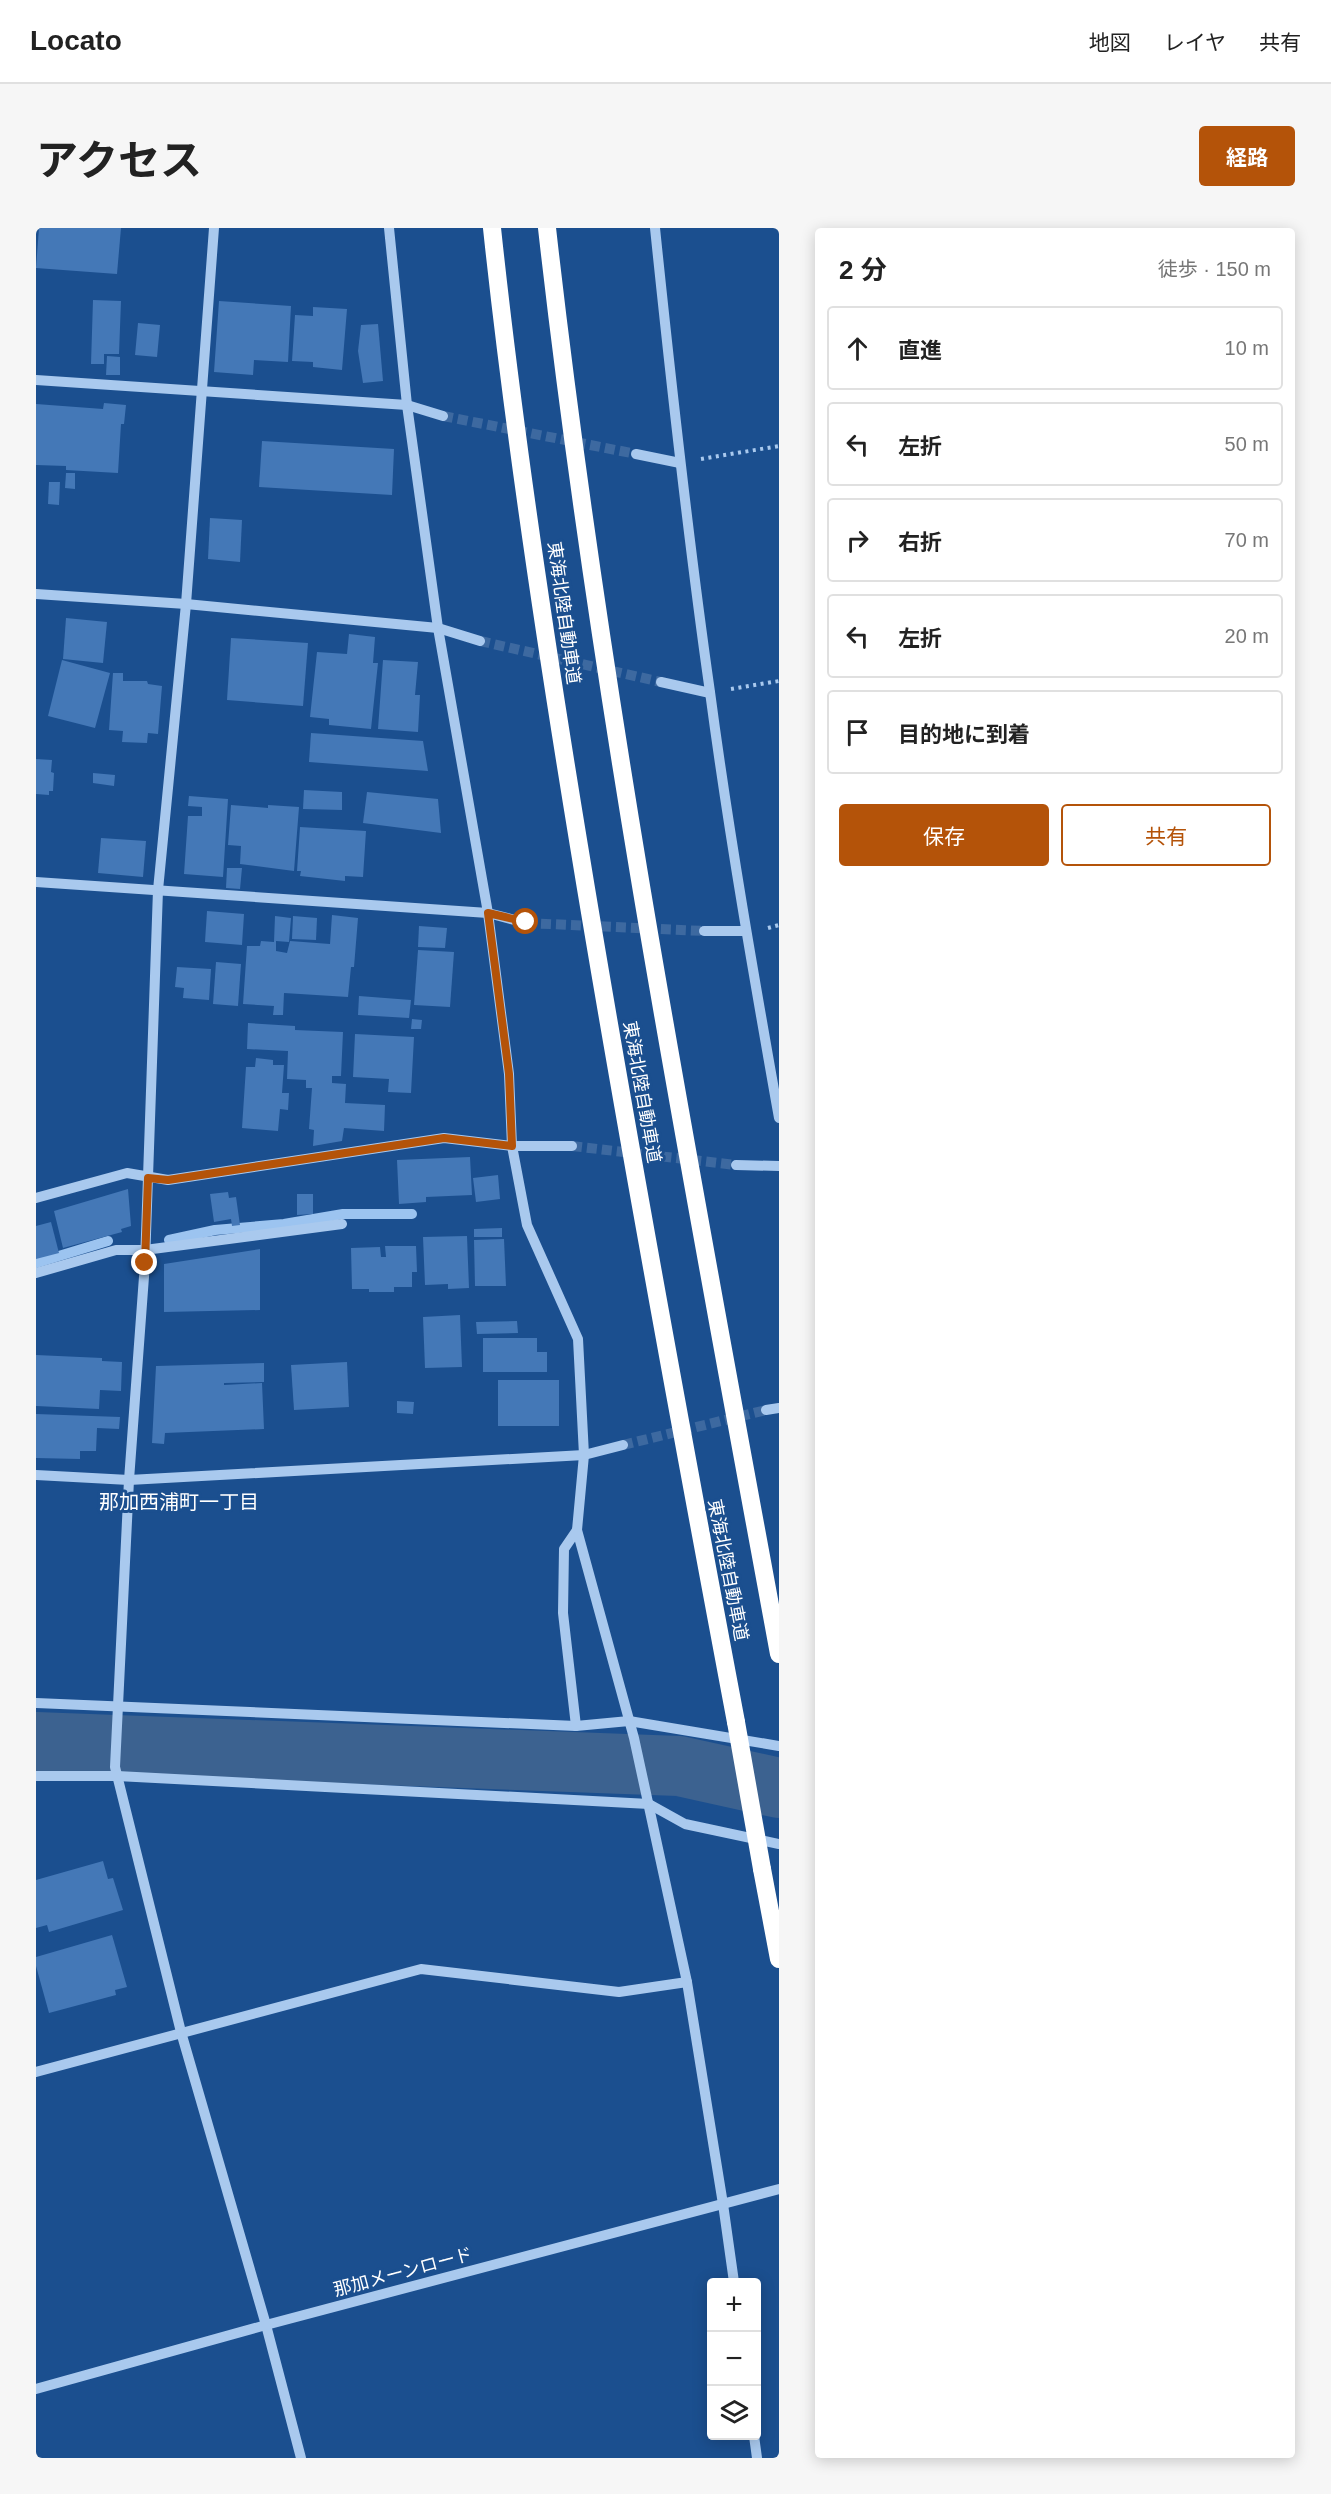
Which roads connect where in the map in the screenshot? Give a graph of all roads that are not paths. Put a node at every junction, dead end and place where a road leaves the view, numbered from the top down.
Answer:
1 (214, 228) edge
2 (389, 228) edge
3 (492, 228) edge
4 (547, 228) edge
5 (655, 228) edge
6 (36, 380) edge
7 (202, 393) junction
8 (407, 405) junction
9 (443, 416) tunnel mouth
10 (636, 454) tunnel mouth
11 (680, 463) junction
12 (36, 594) edge
13 (186, 604) junction
14 (438, 628) junction
15 (480, 640) tunnel mouth
16 (661, 682) tunnel mouth
17 (710, 693) junction
18 (36, 882) edge
19 (158, 890) junction
20 (488, 913) junction
21 (526, 922) tunnel mouth
22 (704, 931) tunnel mouth
23 (746, 931) junction
24 (779, 1118) edge
25 (512, 1146) junction
26 (573, 1146) tunnel mouth
27 (736, 1164) tunnel mouth
28 (779, 1166) edge
29 (148, 1178) junction
30 (36, 1198) edge
31 (342, 1224) dead end
32 (145, 1250) junction
33 (36, 1273) edge
34 (779, 1408) edge
35 (766, 1410) tunnel mouth
36 (623, 1445) tunnel mouth
37 (584, 1455) junction
38 (36, 1475) edge
39 (129, 1480) junction
40 (578, 1530) junction
41 (779, 1654) edge
42 (36, 1702) edge
43 (118, 1706) junction
44 (629, 1721) junction
45 (576, 1726) junction
46 (779, 1746) edge
47 (116, 1771) junction
48 (36, 1776) edge
49 (649, 1804) junction
50 (779, 1844) edge
51 (779, 1959) edge
52 (687, 1982) junction
53 (181, 2032) junction
54 (36, 2072) edge
55 (779, 2189) edge
56 (723, 2204) junction
57 (733, 2278) edge
58 (266, 2325) junction
59 (36, 2389) edge
60 (755, 2440) edge
61 (301, 2458) edge
62 (758, 2458) edge

1 - 7 street
2 - 8 street
3 - 51 highway, 東海北陸自動車道, bridge
4 - 41 highway, 東海北陸自動車道
5 - 11 street
6 - 7 street
7 - 8 street
7 - 13 street
8 - 9 street
8 - 14 street
10 - 11 street
11 - 17 street
12 - 13 street
13 - 14 street
13 - 19 street
14 - 15 street
14 - 20 street
16 - 17 street
17 - 23 street
18 - 19 street
19 - 20 street
19 - 29 street
20 - 21 street
20 - 25 street
22 - 23 street
23 - 24 street
25 - 26 street
25 - 29 street
25 - 37 street
27 - 28 street
29 - 30 street
29 - 32 street
31 - 32 street
32 - 33 street
32 - 39 street
34 - 35 street
36 - 37 street
37 - 39 street
37 - 40 street
38 - 39 street
39 - 43 street
40 - 44 street
40 - 45 street
42 - 43 street
43 - 45 street
43 - 47 street
44 - 45 street
44 - 46 street
44 - 49 street
47 - 48 street
47 - 49 street
47 - 53 street
49 - 50 street
49 - 52 street
52 - 53 street
52 - 56 street
53 - 54 street
53 - 58 street
55 - 56 street, 那加メーンロード
56 - 57 street
56 - 58 street, 那加メーンロード
58 - 59 street, 那加メーンロード
58 - 61 street
60 - 62 street

